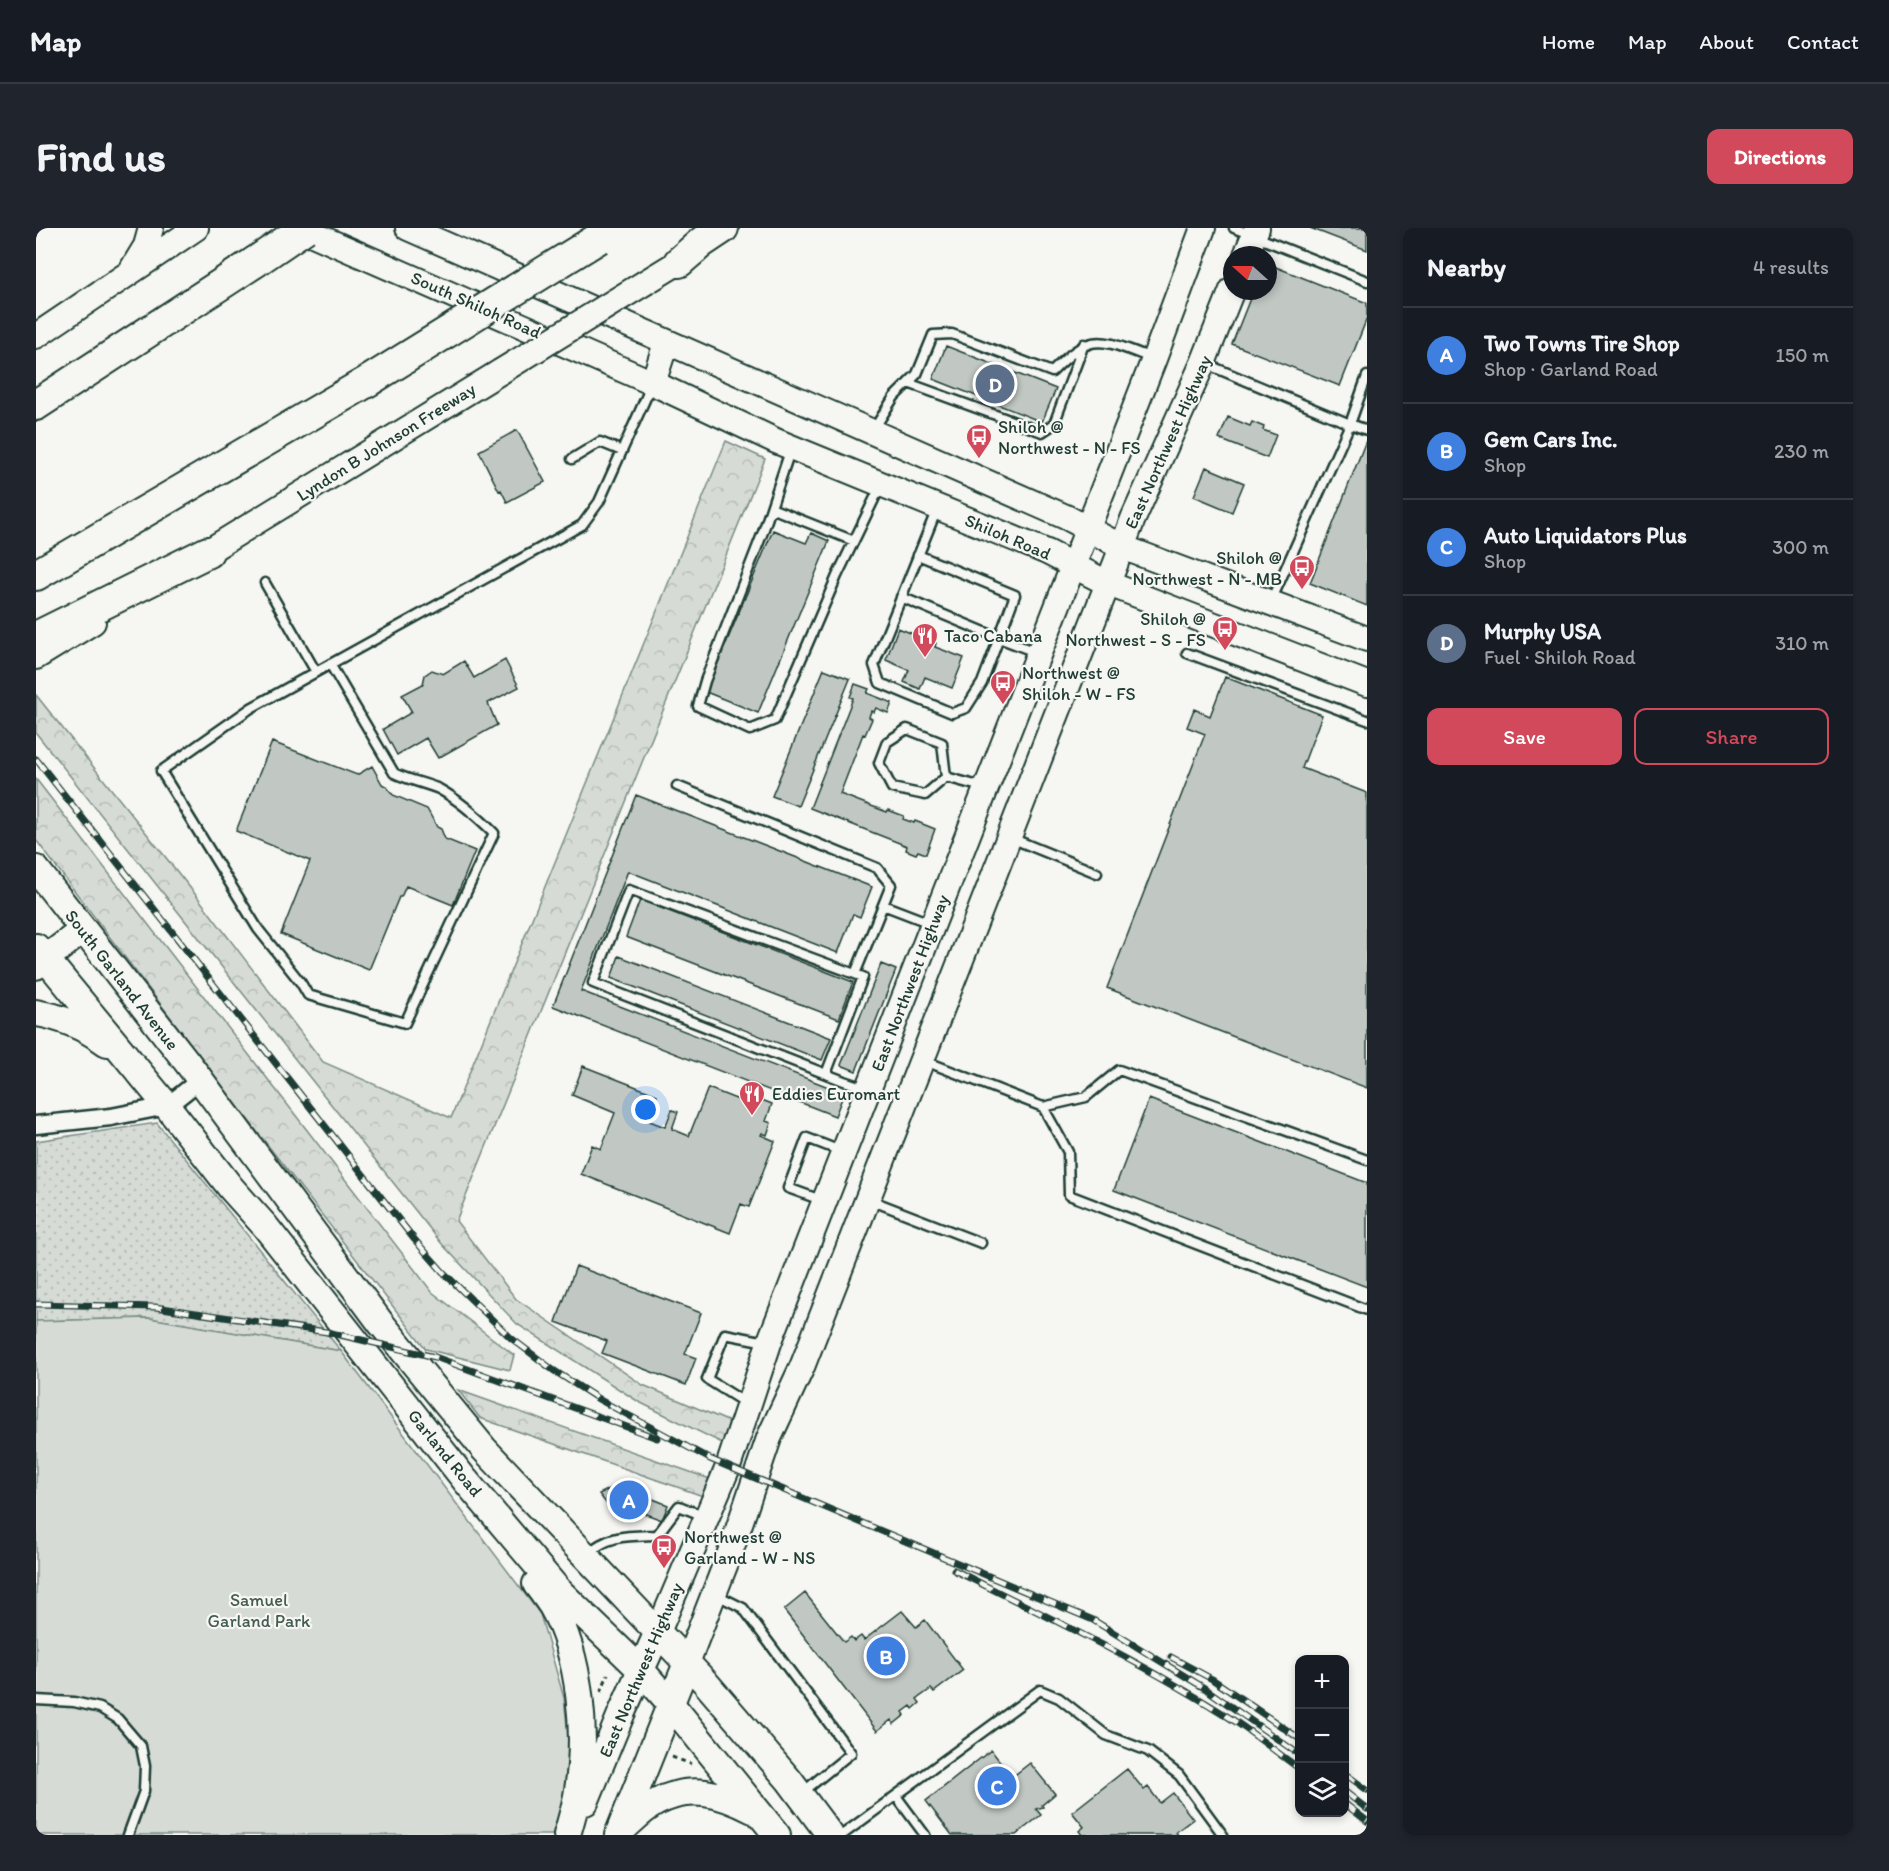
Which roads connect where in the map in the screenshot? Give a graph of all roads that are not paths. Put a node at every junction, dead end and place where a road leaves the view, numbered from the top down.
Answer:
1 (151, 228) edge
2 (196, 228) edge
3 (299, 228) edge
4 (305, 228) edge
5 (408, 228) edge
6 (723, 228) edge
7 (736, 228) edge
8 (1203, 228) edge
9 (607, 233) edge
10 (1248, 237) edge
11 (679, 262) junction
12 (129, 273) junction
13 (1367, 281) edge
14 (1228, 300) edge
15 (36, 336) edge
16 (666, 343) junction
17 (1084, 344) junction
18 (1154, 359) junction
19 (1203, 363) junction
20 (1367, 376) edge
21 (653, 382) junction
22 (908, 383) junction
23 (36, 405) edge
24 (1350, 424) junction
25 (1367, 430) edge
26 (872, 432) junction
27 (791, 447) junction
28 (622, 451) junction
29 (572, 459) dead end
30 (881, 484) junction
31 (938, 507) junction
32 (771, 508) junction
33 (1087, 529) junction
34 (854, 541) junction
35 (1122, 547) junction
36 (208, 552) junction
37 (918, 555) junction
38 (1073, 566) junction
39 (36, 574) edge
40 (265, 583) dead end
41 (1109, 584) junction
42 (901, 597) junction
43 (1271, 602) junction
44 (43, 633) edge
45 (999, 638) junction
46 (1367, 639) edge
47 (1187, 652) dead end
48 (1038, 653) junction
49 (36, 657) edge
50 (330, 664) junction
51 (316, 672) junction
52 (1367, 684) edge
53 (1367, 720) edge
54 (946, 777) junction
55 (676, 786) dead end
56 (986, 788) junction
57 (1008, 837) junction
58 (36, 869) edge
59 (1097, 873) dead end
60 (883, 905) junction
61 (933, 924) junction
62 (83, 930) junction
63 (969, 937) junction
64 (39, 957) edge
65 (855, 974) junction
66 (36, 1013) edge
67 (128, 1058) junction
68 (921, 1059) junction
69 (194, 1071) junction
70 (826, 1074) junction
71 (868, 1089) junction
72 (167, 1106) junction
73 (1043, 1107) junction
74 (36, 1125) edge
75 (844, 1152) junction
76 (1367, 1160) edge
77 (825, 1202) junction
78 (864, 1207) junction
79 (981, 1244) dead end
80 (1367, 1310) edge
81 (769, 1343) junction
82 (748, 1406) junction
83 (465, 1480) junction
84 (707, 1518) junction
85 (586, 1555) junction
86 (714, 1593) junction
87 (658, 1632) junction
88 (687, 1663) junction
89 (640, 1671) junction
90 (36, 1700) edge
91 (670, 1703) junction
92 (800, 1794) junction
93 (896, 1796) junction
94 (760, 1814) junction
95 (619, 1833) edge
96 (128, 1835) edge
97 (567, 1835) edge
98 (572, 1835) edge
99 (777, 1835) edge
100 (830, 1835) edge
101 (843, 1835) edge
102 (925, 1835) edge
103 (1223, 1835) edge

1 - 12 main road
2 - 12 main road
3 - 21 main road, South Shiloh Road
4 - 23 highway, bridge
5 - 16 main road
6 - 11 highway
7 - 11 main road, Lyndon B Johnson Freeway
8 - 18 main road, East Northwest Highway
9 - 39 highway, bridge
10 - 13 lane
11 - 36 main road, Lyndon B Johnson Freeway, bridge
12 - 15 main road
14 - 19 main road, East Northwest Highway
16 - 21 main road
16 - 26 main road
17 - 18 lane
17 - 22 lane
17 - 22 lane
18 - 33 main road, East Northwest Highway
19 - 24 lane
19 - 35 main road, East Northwest Highway
20 - 24 lane
21 - 27 main road, Shiloh Road
21 - 28 lane
22 - 26 lane
24 - 25 lane
24 - 43 lane
26 - 33 main road
27 - 30 main road, Shiloh Road
27 - 32 lane
28 - 29 lane
28 - 50 lane
30 - 31 main road, Shiloh Road
30 - 34 lane
31 - 37 lane
31 - 38 main road, Shiloh Road
32 - 34 lane
32 - 34 lane
33 - 35 main road
33 - 38 main road, East Northwest Highway
35 - 41 main road, East Northwest Highway
35 - 43 main road
36 - 44 highway
36 - 49 main road, Lyndon B Johnson Freeway
37 - 42 lane
37 - 45 lane
38 - 41 main road, Shiloh Road
38 - 48 main road, East Northwest Highway
40 - 51 lane
41 - 52 main road, Shiloh Road
41 - 57 main road, East Northwest Highway
42 - 45 lane
42 - 45 lane
43 - 46 main road
45 - 48 lane
47 - 53 lane
48 - 56 main road, East Northwest Highway
50 - 51 lane
50 - 51 lane
54 - 54 lane
54 - 56 lane
55 - 60 lane
56 - 61 main road, East Northwest Highway
57 - 59 lane
57 - 63 main road, East Northwest Highway
58 - 62 main road, South Garland Avenue
60 - 61 lane
60 - 65 lane
61 - 63 main road
61 - 71 main road, East Northwest Highway
62 - 64 main road
62 - 69 main road, South Garland Avenue
63 - 68 main road, East Northwest Highway
64 - 67 main road
65 - 70 lane
65 - 70 lane
66 - 67 main road
67 - 72 main road, Garland Road
68 - 73 lane
68 - 78 main road, East Northwest Highway
69 - 72 street
69 - 85 main road, Garland Road
70 - 71 lane
71 - 75 main road, East Northwest Highway
72 - 74 street
72 - 83 main road, Garland Road
73 - 76 lane
73 - 80 lane
75 - 77 main road, East Northwest Highway
75 - 77 lane
77 - 78 main road
77 - 81 main road, East Northwest Highway
78 - 79 lane
78 - 86 main road, East Northwest Highway
81 - 82 main road, East Northwest Highway
81 - 82 lane
82 - 84 main road, East Northwest Highway
83 - 89 main road, Garland Road
83 - 97 main road
84 - 85 lane
84 - 87 main road, East Northwest Highway
85 - 87 main road, Garland Road
86 - 88 main road, East Northwest Highway
86 - 92 lane
87 - 88 main road, Garland Road
87 - 89 main road, East Northwest Highway
88 - 91 main road, East Northwest Highway
88 - 92 main road, Garland Road
89 - 91 main road, Garland Road
89 - 98 main road, East Northwest Highway
90 - 96 lane
91 - 94 main road, Garland Road
91 - 95 main road, East Northwest Highway
92 - 100 main road, Garland Road
93 - 101 lane
93 - 102 lane
93 - 103 lane
94 - 95 main road
94 - 99 main road, Garland Road

